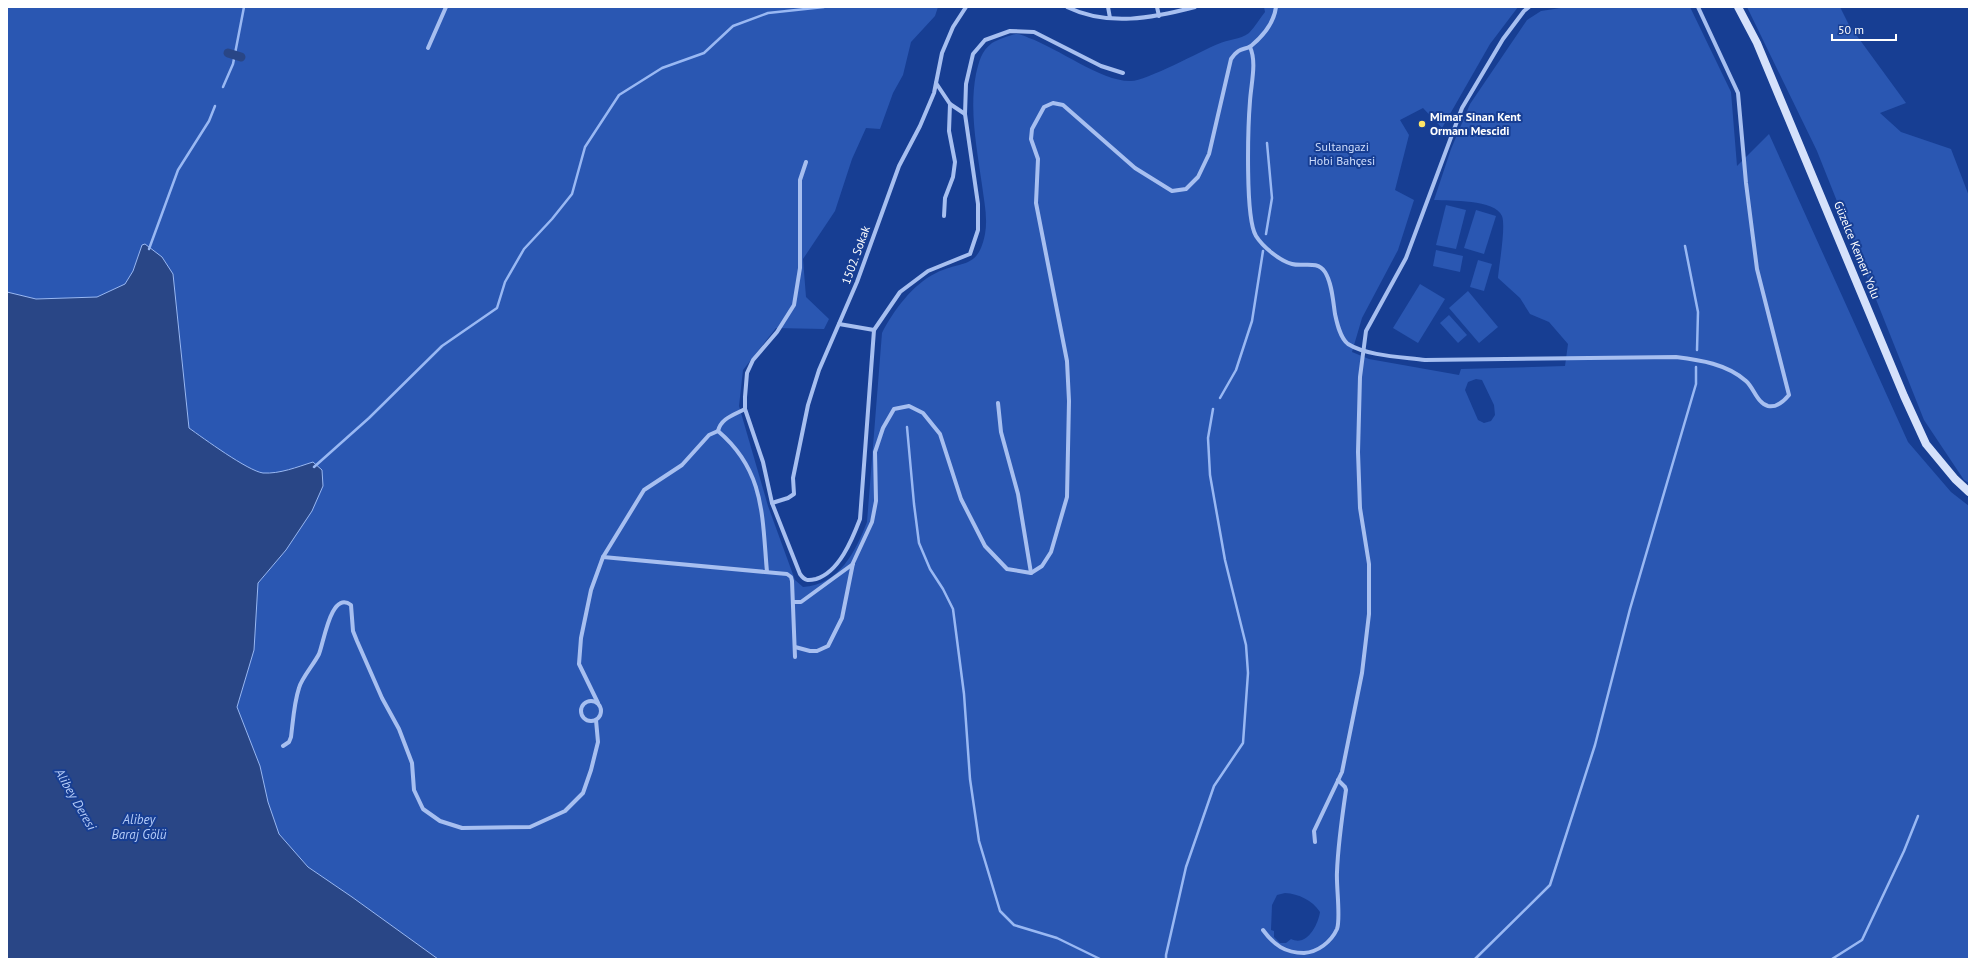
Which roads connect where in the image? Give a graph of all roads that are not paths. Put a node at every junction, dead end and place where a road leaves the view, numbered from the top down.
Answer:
1 (446, 7) edge
2 (966, 7) edge
3 (1067, 7) edge
4 (1108, 7) edge
5 (1157, 7) edge
6 (1195, 7) edge
7 (1276, 7) edge
8 (1529, 7) edge
9 (1698, 7) edge
10 (1738, 7) edge
11 (1159, 16) junction
12 (1110, 18) junction
13 (1250, 47) junction
14 (428, 48) dead end
15 (1123, 73) dead end
16 (936, 83) junction
17 (950, 104) junction
18 (965, 114) junction
19 (806, 162) dead end
20 (944, 216) dead end
21 (839, 324) junction
22 (874, 330) junction
23 (1362, 349) junction
24 (998, 403) dead end
25 (745, 409) junction
26 (718, 431) junction
27 (1969, 492) edge
28 (772, 503) junction
29 (603, 558) junction
30 (853, 563) junction
31 (767, 572) junction
32 (1031, 573) junction
33 (793, 602) junction
34 (795, 647) junction
35 (795, 656) dead end
36 (598, 703) junction
37 (596, 720) junction
38 (283, 746) dead end
39 (1338, 780) junction
40 (1315, 842) dead end
41 (1263, 930) dead end

1 - 14 street
2 - 16 street, 1502. Sokak
3 - 12 street
4 - 12 street
5 - 11 street
6 - 11 street
7 - 13 street
8 - 23 street
9 - 23 street
10 - 27 main road, Güzelce Kemeri Yolu
11 - 12 street
13 - 23 street
13 - 32 street
15 - 18 street
16 - 17 street
16 - 21 street, 1502. Sokak
17 - 18 street
17 - 20 street
18 - 22 street
19 - 25 street
21 - 22 street
21 - 28 street, 1502. Sokak
22 - 28 street
23 - 39 street
24 - 32 street
25 - 26 street
25 - 28 street
26 - 29 street
26 - 31 street
29 - 31 street
29 - 36 street
30 - 32 street
30 - 33 street
30 - 34 street
31 - 33 street
33 - 34 street
34 - 35 street
36 - 37 street
36 - 37 street
37 - 38 street
39 - 40 street
39 - 41 street

